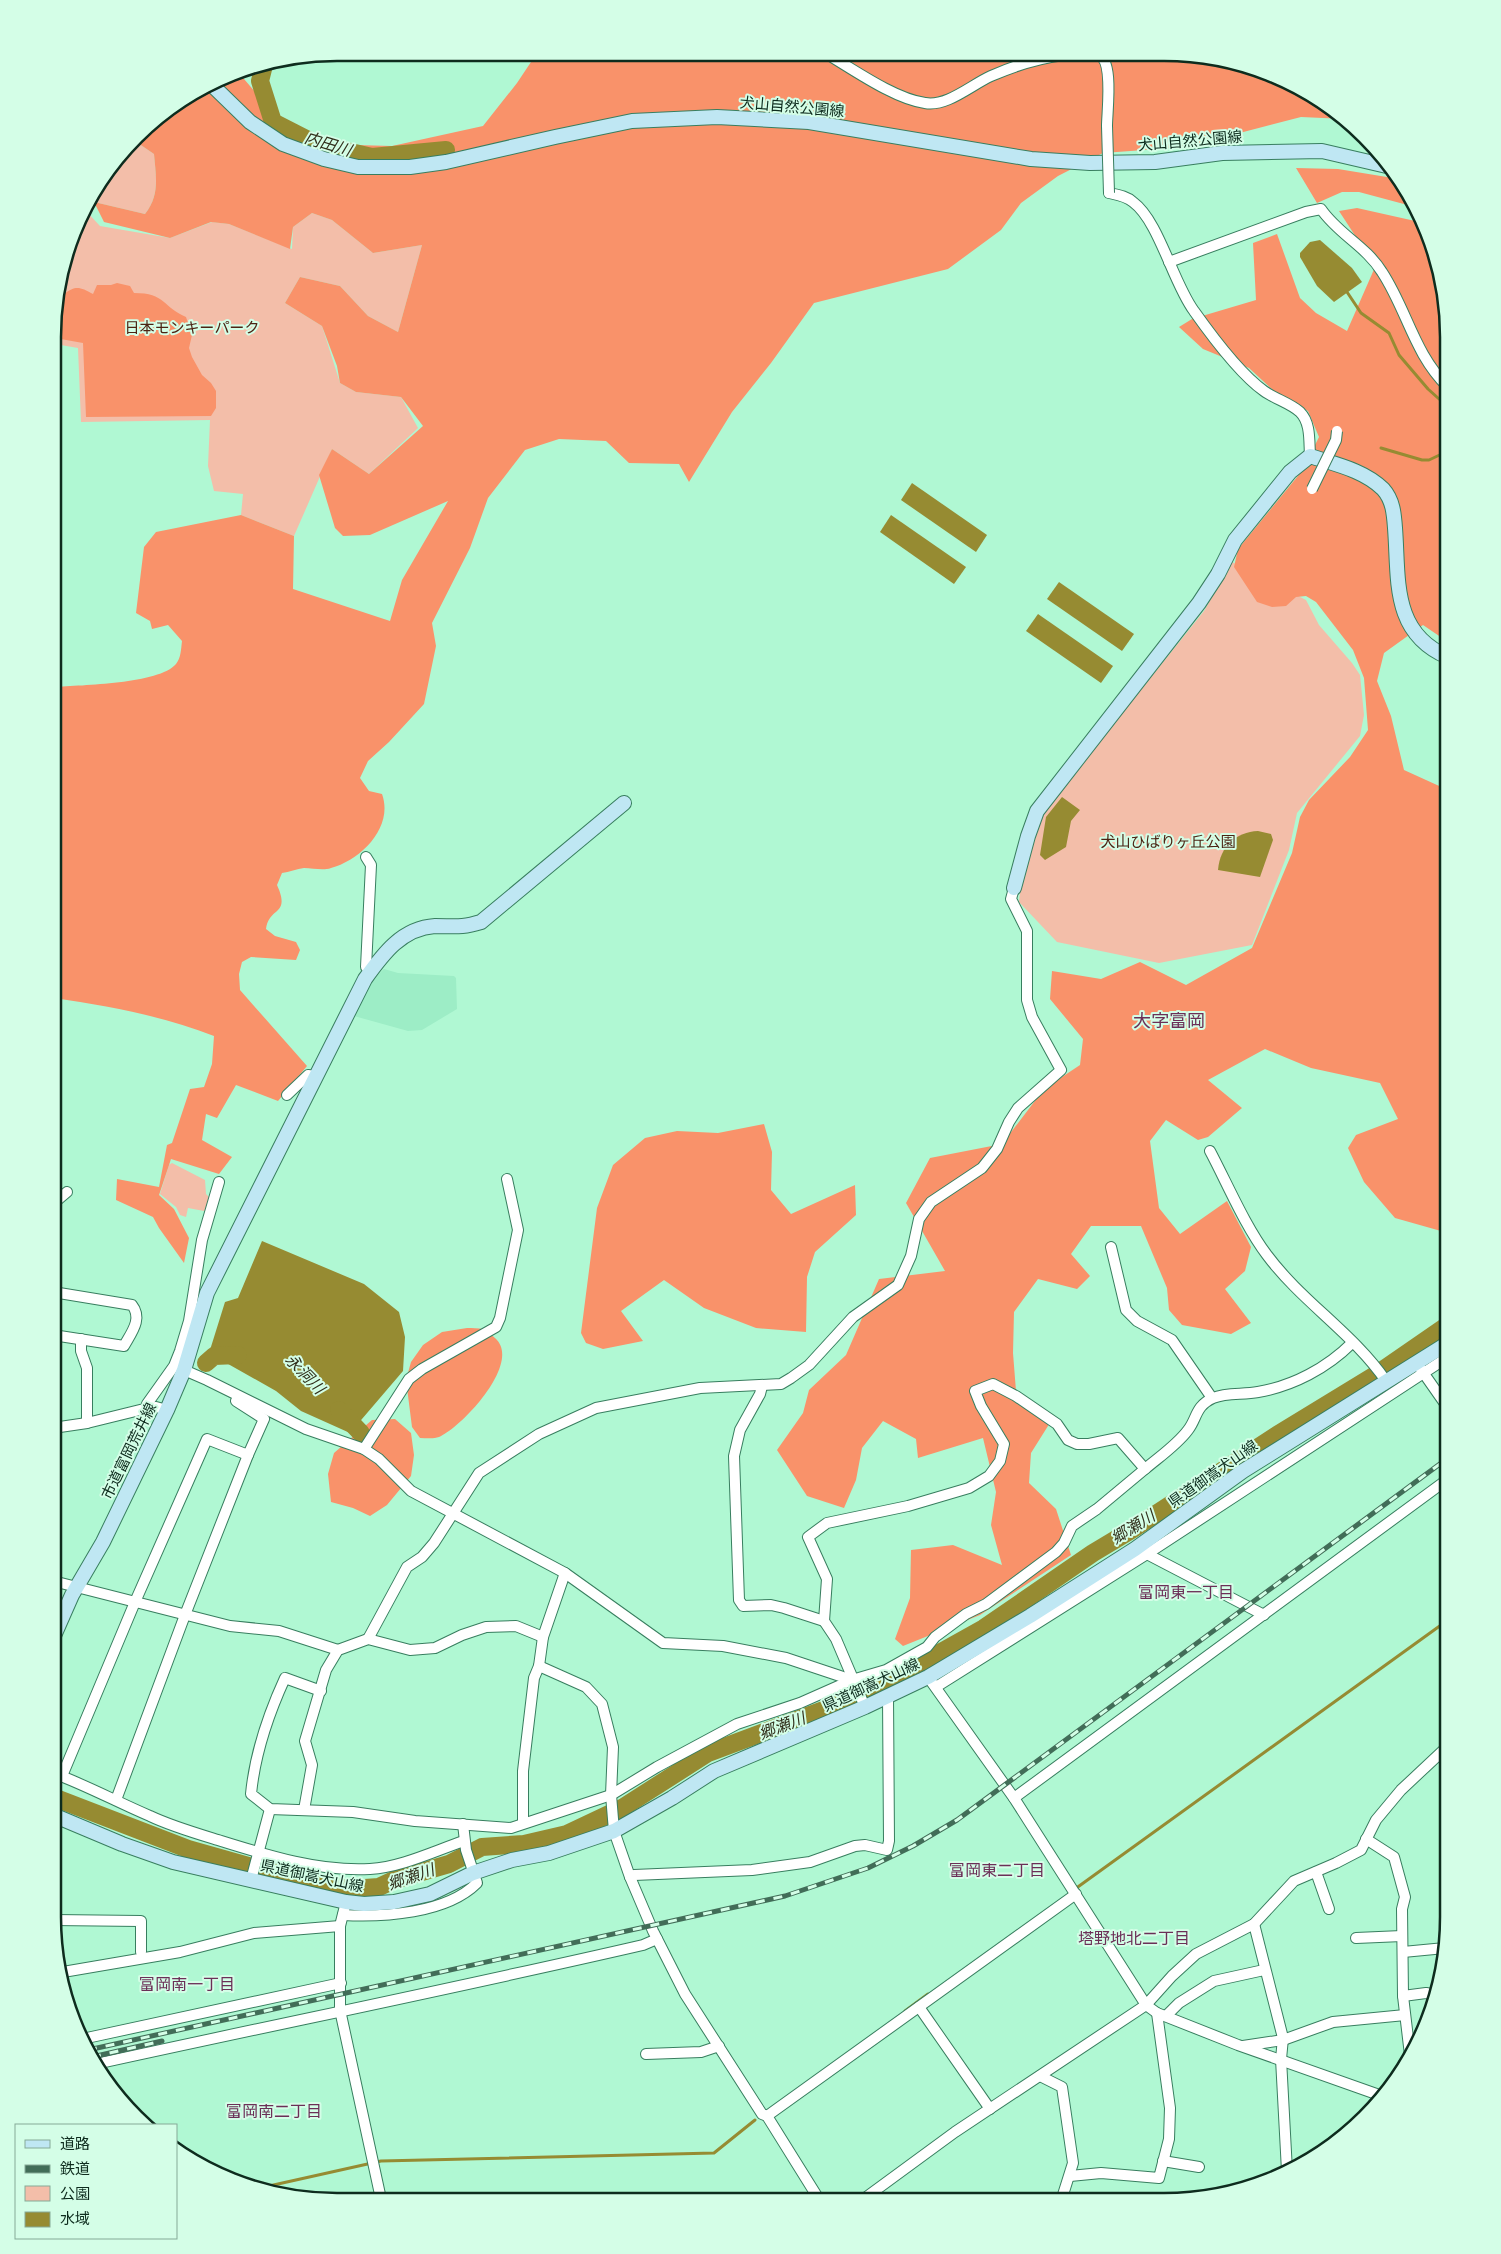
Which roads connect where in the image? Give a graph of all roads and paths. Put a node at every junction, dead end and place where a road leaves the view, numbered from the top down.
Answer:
1 (840, 61) edge
2 (1037, 61) edge
3 (1106, 61) edge
4 (216, 89) edge
5 (1379, 164) edge
6 (1169, 262) junction
7 (1440, 378) edge
8 (1337, 431) dead end
9 (1310, 456) junction
10 (1312, 489) dead end
11 (1440, 652) edge
12 (624, 803) dead end
13 (366, 857) dead end
14 (1014, 888) joint
15 (371, 971) junction
16 (315, 1076) junction
17 (287, 1095) dead end
18 (1210, 1151) dead end
19 (507, 1178) dead end
20 (218, 1182) dead end
21 (67, 1192) dead end
22 (61, 1197) edge
23 (1111, 1247) dead end
24 (61, 1293) edge
25 (61, 1336) edge
26 (81, 1339) junction
27 (1352, 1343) junction
28 (1440, 1350) edge
29 (1440, 1360) edge
30 (1420, 1368) junction
31 (184, 1370) junction
32 (1384, 1379) junction
33 (207, 1380) junction
34 (762, 1386) junction
35 (1440, 1397) edge
36 (1212, 1398) junction
37 (148, 1408) junction
38 (167, 1410) junction
39 (87, 1423) junction
40 (61, 1427) edge
41 (364, 1449) junction
42 (248, 1455) junction
43 (1145, 1469) junction
44 (1440, 1485) edge
45 (453, 1512) junction
46 (1141, 1551) junction
47 (565, 1573) junction
48 (61, 1583) edge
49 (79, 1587) junction
50 (135, 1602) junction
51 (185, 1615) junction
52 (1264, 1615) junction
53 (61, 1620) edge
54 (824, 1621) junction
55 (543, 1637) junction
56 (368, 1639) junction
57 (338, 1650) junction
58 (539, 1666) junction
59 (852, 1680) junction
60 (932, 1682) junction
61 (321, 1691) junction
62 (888, 1696) junction
63 (864, 1705) junction
64 (1440, 1754) edge
65 (61, 1766) edge
66 (61, 1777) edge
67 (611, 1795) junction
68 (1014, 1798) junction
69 (116, 1800) junction
70 (270, 1809) junction
71 (304, 1810) junction
72 (61, 1818) edge
73 (523, 1823) junction
74 (463, 1824) junction
75 (614, 1831) junction
76 (1366, 1839) junction
77 (465, 1845) junction
78 (258, 1853) junction
79 (1316, 1872) junction
80 (473, 1873) junction
81 (630, 1877) junction
82 (251, 1880) junction
83 (1073, 1890) junction
84 (344, 1909) junction
85 (1329, 1910) dead end
86 (61, 1920) edge
87 (1254, 1924) junction
88 (340, 1926) junction
89 (1402, 1936) junction
90 (1356, 1938) dead end
91 (657, 1939) junction
92 (1437, 1949) edge
93 (141, 1952) dead end
94 (1403, 1952) junction
95 (1264, 1970) junction
96 (67, 1971) edge
97 (341, 1983) junction
98 (1428, 1995) edge
99 (1403, 1996) junction
100 (1146, 2005) junction
101 (918, 2008) junction
102 (340, 2010) junction
103 (1162, 2014) junction
104 (1406, 2015) junction
105 (89, 2037) edge
106 (1282, 2040) junction
107 (1409, 2043) edge
108 (719, 2046) junction
109 (1242, 2046) junction
110 (646, 2054) dead end
111 (1281, 2059) junction
112 (103, 2062) edge
113 (1040, 2076) junction
114 (1373, 2096) edge
115 (990, 2109) junction
116 (767, 2116) junction
117 (1163, 2161) junction
118 (1287, 2164) edge
119 (1198, 2167) dead end
120 (1070, 2176) junction
121 (380, 2193) edge
122 (816, 2193) edge
123 (871, 2193) edge
124 (1064, 2193) edge

1 - 2 street
3 - 6 street, bridge
4 - 5 main road, 犬山自然公園線
6 - 7 street
6 - 9 street
8 - 10 street, bridge
9 - 11 main road
9 - 14 main road
12 - 15 main road, 市道富岡荒井線
13 - 15 street
14 - 34 street
15 - 16 main road, 市道富岡荒井線
16 - 17 street
16 - 31 main road, 市道富岡荒井線
18 - 27 street
19 - 41 street
20 - 37 street
21 - 22 street
23 - 36 street
24 - 26 street
25 - 26 street
26 - 39 street
27 - 32 street
27 - 36 street
28 - 30 main road, 県道御嵩犬山線
29 - 30 street
30 - 32 main road, 県道御嵩犬山線
30 - 35 street
30 - 46 street
31 - 33 street
31 - 38 main road, 市道富岡荒井線
32 - 46 main road, 県道御嵩犬山線
33 - 41 street
33 - 42 street
34 - 45 street
34 - 54 street
36 - 43 street
37 - 38 street
37 - 39 street
38 - 49 main road, 市道富岡荒井線
39 - 40 street
41 - 45 street
42 - 50 street
42 - 51 street
43 - 54 street
43 - 59 street
44 - 52 street
45 - 47 street
45 - 56 street
46 - 52 street
46 - 60 main road, 県道御嵩犬山線
47 - 55 street
47 - 59 street
48 - 49 street
49 - 50 street
49 - 53 main road, 市道富岡荒井線
50 - 51 street
50 - 65 street
51 - 57 street
51 - 69 street
52 - 68 street
54 - 59 street
55 - 56 street
55 - 58 street
56 - 57 street
57 - 61 street
58 - 67 street
58 - 73 street
59 - 63 street
59 - 67 street
60 - 62 main road, 県道御嵩犬山線
60 - 68 street
61 - 70 street
61 - 71 street
62 - 63 main road, 県道御嵩犬山線
62 - 81 street
63 - 75 main road, 県道御嵩犬山線
64 - 76 street
66 - 69 street
67 - 73 street
67 - 75 street
68 - 83 street
69 - 78 street
70 - 71 street
70 - 78 street
71 - 74 street
72 - 82 main road, 県道御嵩犬山線
73 - 74 street
74 - 77 street
75 - 80 main road, 県道御嵩犬山線
75 - 81 street
76 - 79 street
76 - 89 street
77 - 78 street
77 - 80 street
78 - 82 street
79 - 85 street
79 - 87 street
80 - 84 main road, 県道御嵩犬山線
81 - 91 street
82 - 84 main road, 県道御嵩犬山線
83 - 100 street
83 - 101 street
84 - 88 street
86 - 93 street
87 - 95 street
87 - 100 street
88 - 96 street
88 - 97 street
89 - 90 street
89 - 94 street
91 - 102 street
91 - 108 street
92 - 94 street
94 - 99 street
95 - 103 street
95 - 106 street
97 - 102 street
97 - 105 street
98 - 99 street
99 - 104 street
100 - 103 street
100 - 113 street
101 - 115 street
101 - 116 street
102 - 112 street
102 - 121 street
103 - 109 street
103 - 117 street
104 - 106 street
104 - 107 street
106 - 109 street
106 - 111 street
108 - 110 street
108 - 116 street
109 - 111 street
111 - 114 street
111 - 118 street
113 - 115 street
113 - 120 street
115 - 123 street
116 - 122 street
117 - 119 street
117 - 120 street
120 - 124 street

